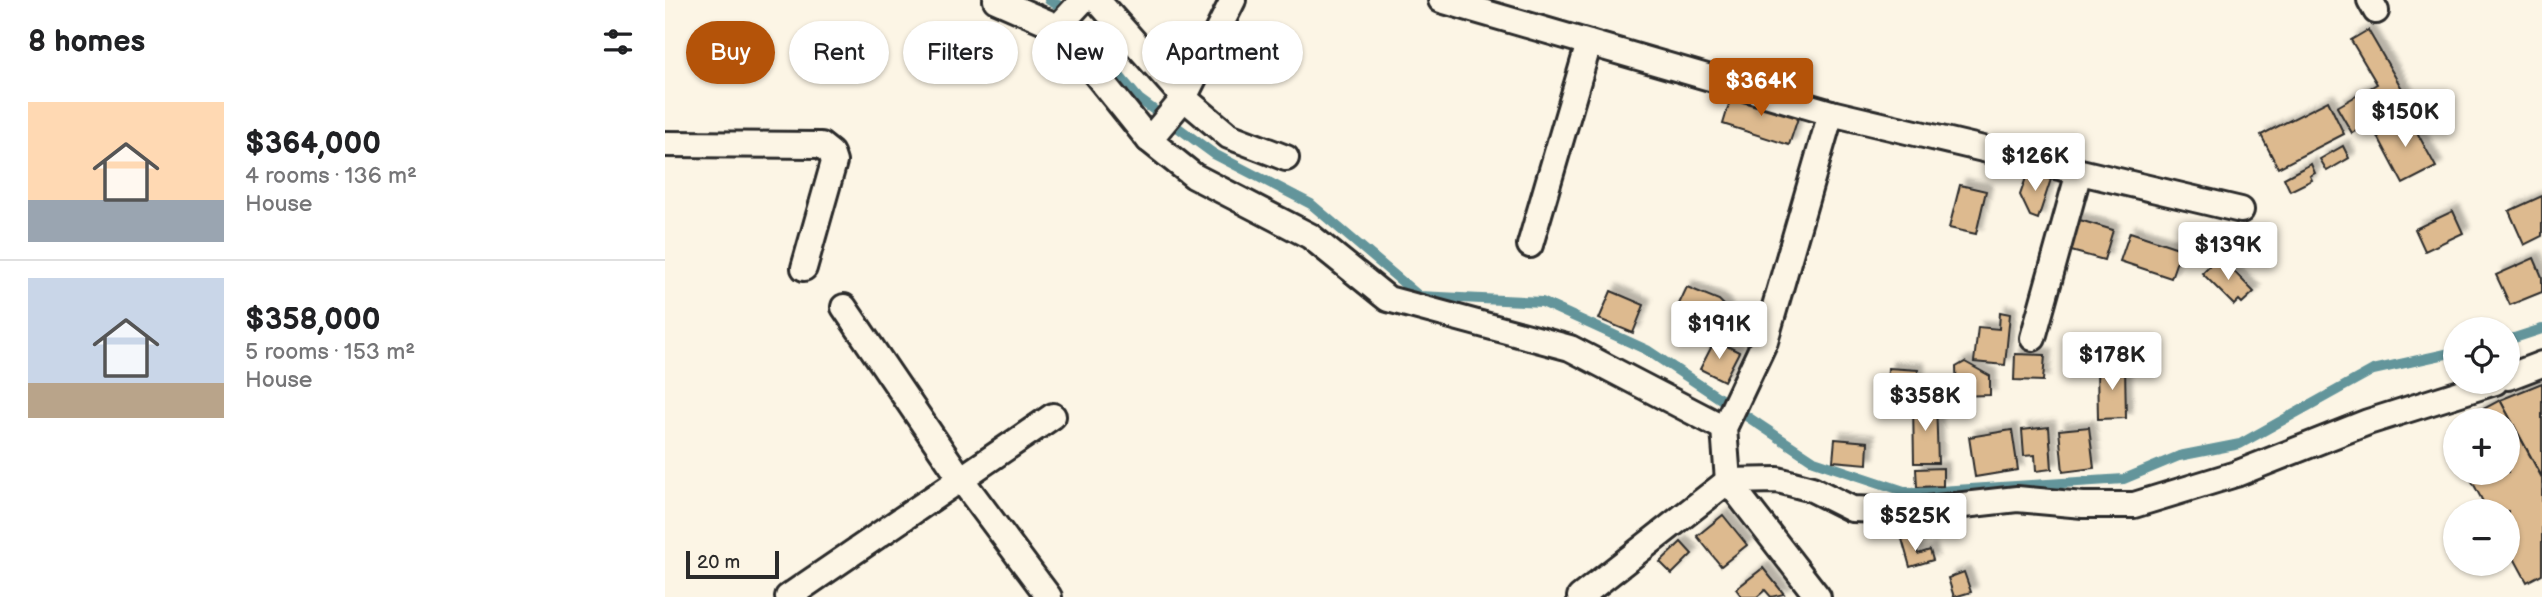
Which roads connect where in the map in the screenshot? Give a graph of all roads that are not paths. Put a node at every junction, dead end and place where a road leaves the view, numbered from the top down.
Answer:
1 (996, 0) edge
2 (1083, 0) edge
3 (1097, 0) edge
4 (1233, 0) edge
5 (1441, 0) edge
6 (1044, 21) edge
7 (1064, 21) edge
8 (1589, 43) junction
9 (1104, 84) edge
10 (1184, 98) junction
11 (1831, 113) junction
12 (1149, 140) junction
13 (665, 144) edge
14 (1286, 159) dead end
15 (2079, 172) junction
16 (2241, 210) dead end
17 (1530, 245) dead end
18 (804, 268) dead end
19 (844, 307) dead end
20 (2033, 338) dead end
21 (2542, 364) edge
22 (2520, 372) edge
23 (2457, 394) edge
24 (1053, 416) dead end
25 (1724, 428) junction
26 (961, 479) junction
27 (1728, 481) junction
28 (823, 588) edge
29 (788, 597) edge
30 (1049, 597) edge
31 (1580, 597) edge
32 (1818, 597) edge

1 - 6 street
2 - 7 street
3 - 10 street
4 - 10 street
5 - 8 street
8 - 11 street
8 - 17 street
9 - 12 street
10 - 12 street
10 - 14 street
11 - 15 street
11 - 25 street
12 - 25 street
13 - 18 street
15 - 16 street
15 - 20 street
19 - 26 street
21 - 22 street
23 - 27 street
24 - 26 street
25 - 27 street
26 - 28 street
26 - 30 street
27 - 31 street
27 - 32 street
28 - 29 street

